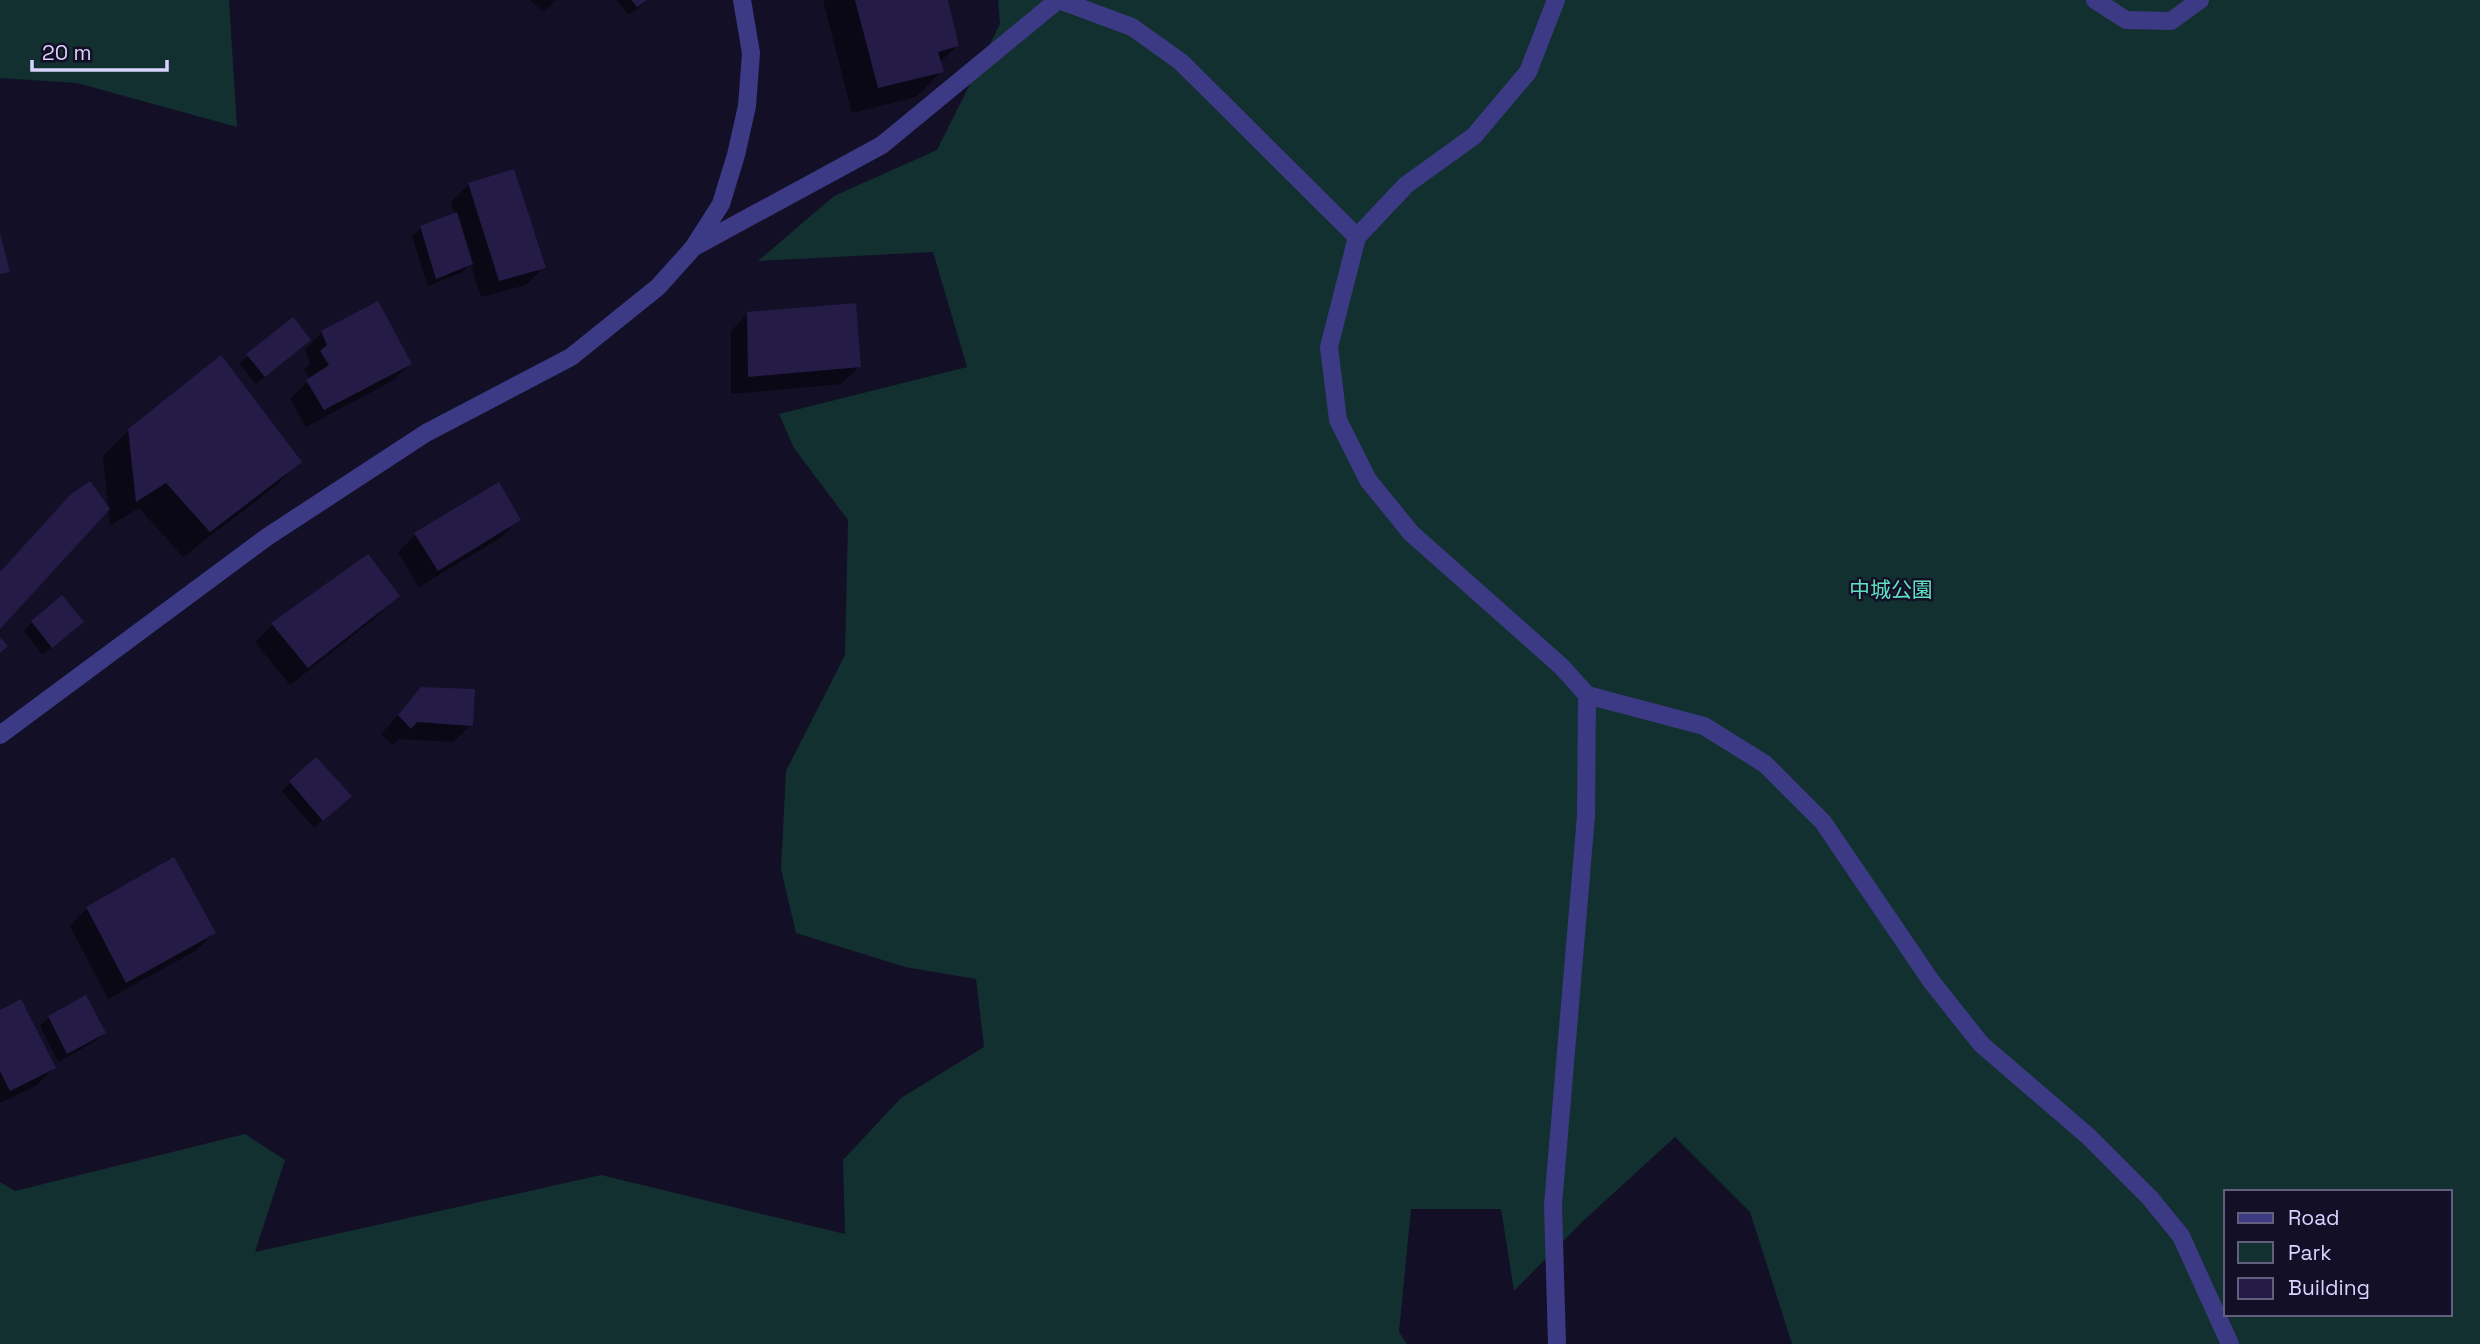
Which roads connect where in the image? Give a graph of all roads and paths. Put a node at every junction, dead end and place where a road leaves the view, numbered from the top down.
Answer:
1 (742, 0) edge
2 (1058, 0) edge
3 (1556, 0) edge
4 (2095, 0) edge
5 (2200, 0) edge
6 (1357, 237) junction
7 (693, 248) junction
8 (1587, 695) junction
9 (0, 735) edge
10 (1557, 1344) edge
11 (2230, 1344) edge

1 - 7 street
2 - 6 street
2 - 7 street
3 - 6 street
4 - 5 street
6 - 8 street
7 - 9 street
8 - 10 street
8 - 11 street

